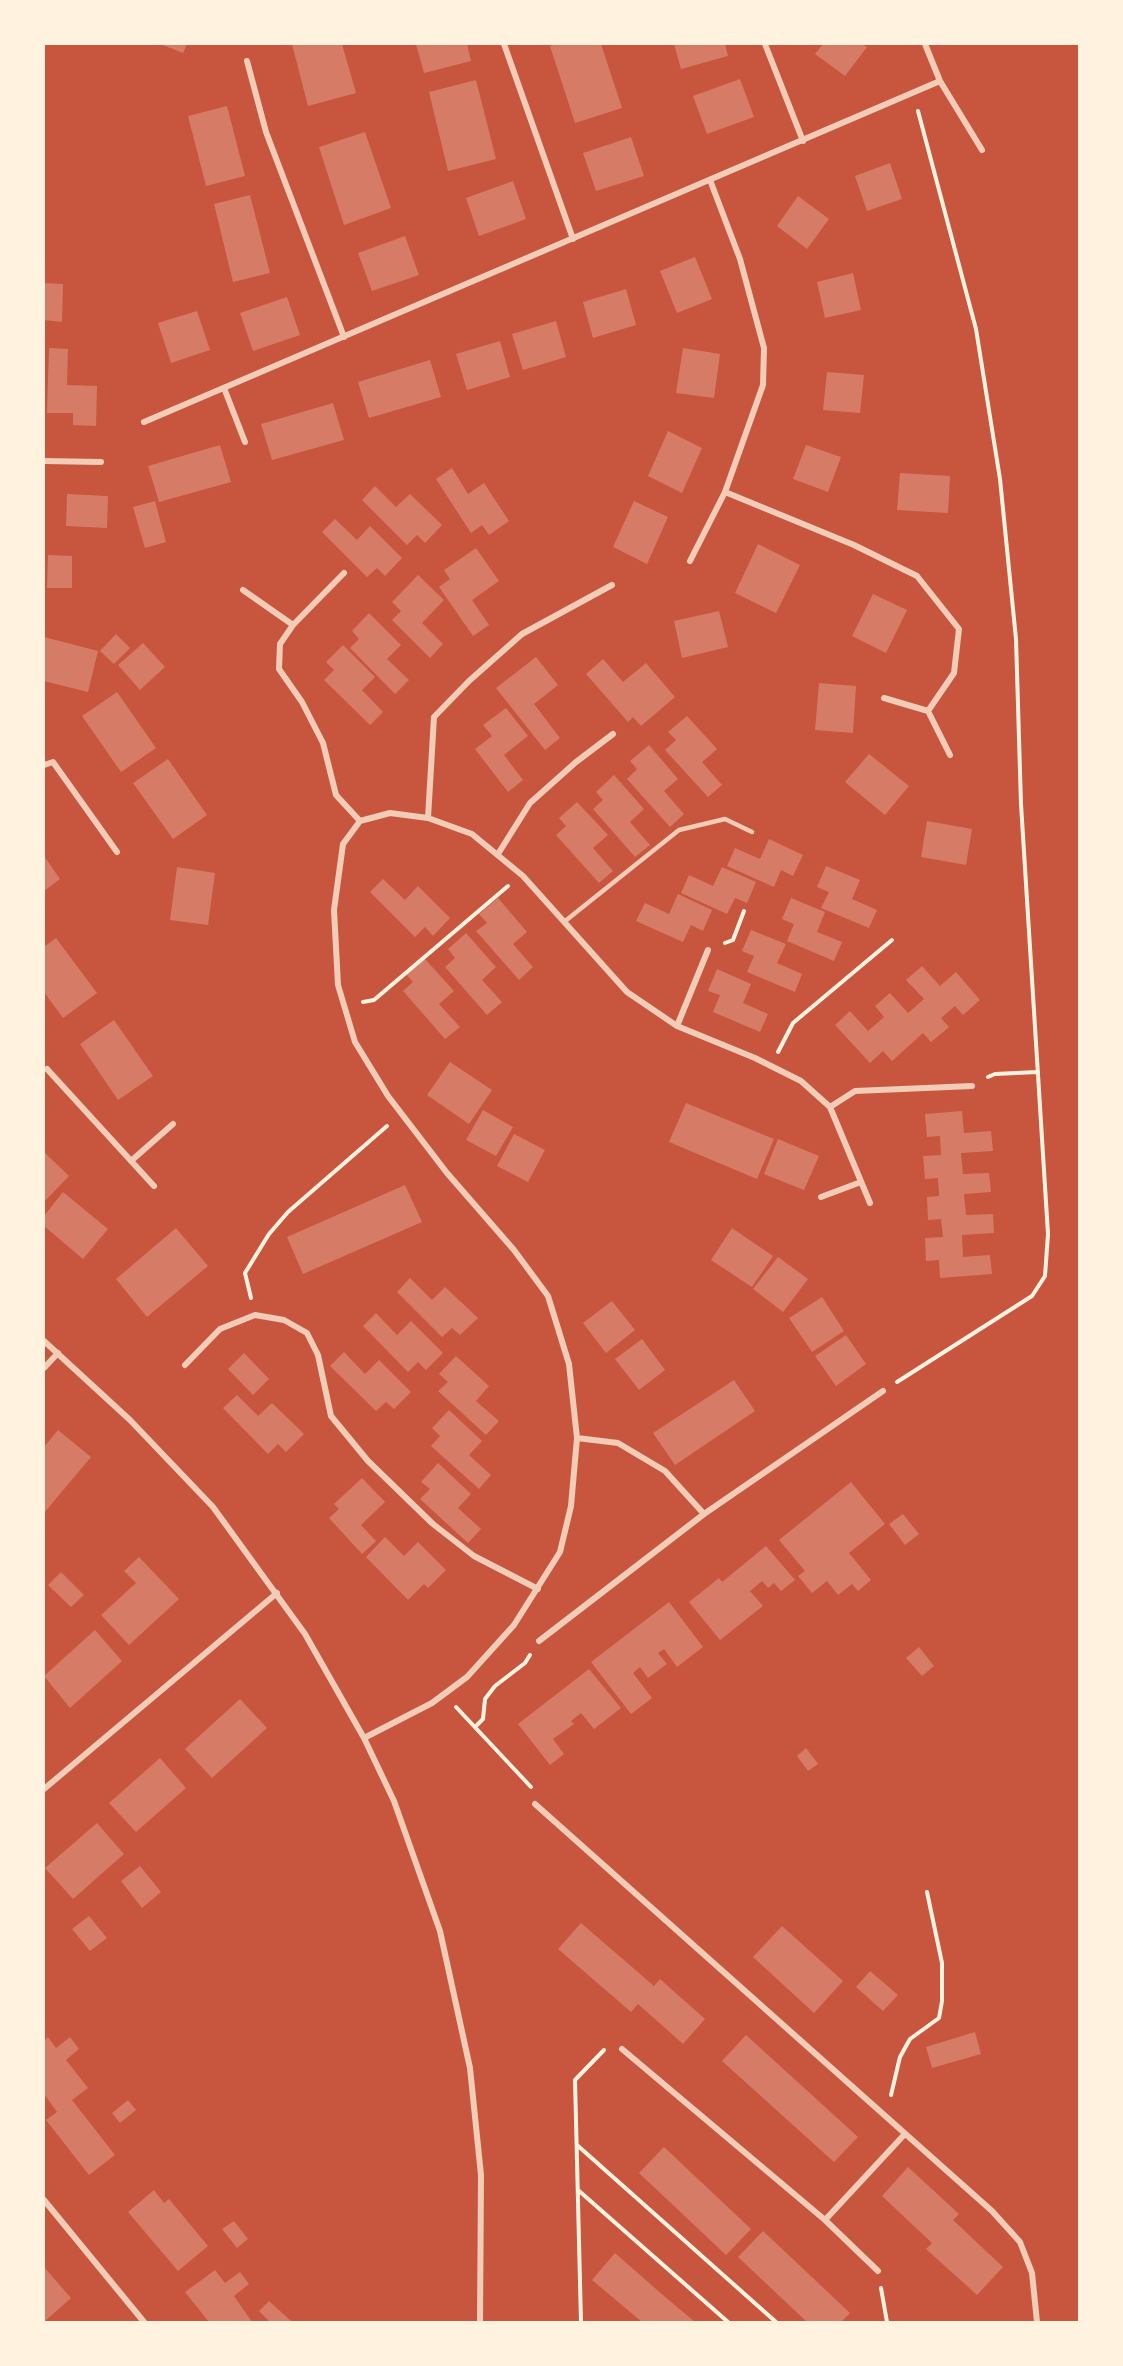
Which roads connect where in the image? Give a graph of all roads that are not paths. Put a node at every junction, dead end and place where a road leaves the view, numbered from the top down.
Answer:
1 (504, 44) edge
2 (765, 44) edge
3 (925, 44) edge
4 (247, 61) dead end
5 (940, 81) junction
6 (802, 141) junction
7 (982, 150) dead end
8 (710, 180) junction
9 (573, 239) junction
10 (344, 337) junction
11 (224, 388) junction
12 (144, 422) dead end
13 (245, 442) dead end
14 (44, 460) edge
15 (101, 462) dead end
16 (725, 492) junction
17 (690, 561) dead end
18 (344, 573) dead end
19 (612, 585) dead end
20 (243, 590) dead end
21 (293, 625) junction
22 (884, 698) dead end
23 (928, 711) junction
24 (614, 734) dead end
25 (950, 755) dead end
26 (44, 765) edge
27 (428, 818) junction
28 (360, 821) junction
29 (752, 832) dead end
30 (117, 852) dead end
31 (498, 854) junction
32 (564, 922) junction
33 (708, 950) road end
34 (677, 1026) junction
35 (45, 1069) edge
36 (972, 1086) road end
37 (830, 1107) junction
38 (173, 1124) dead end
39 (131, 1161) junction
40 (861, 1182) junction
41 (154, 1186) dead end
42 (821, 1197) dead end
43 (870, 1203) dead end
44 (44, 1341) edge
45 (58, 1353) junction
46 (185, 1365) dead end
47 (44, 1368) edge
48 (883, 1391) road end
49 (577, 1438) junction
50 (704, 1514) junction
51 (538, 1589) junction
52 (277, 1593) junction
53 (539, 1641) road end
54 (364, 1738) junction
55 (44, 1789) edge
56 (535, 1804) road end
57 (622, 2049) road end
58 (903, 2136) junction
59 (44, 2200) edge
60 (825, 2220) junction
61 (879, 2271) road end
62 (144, 2322) edge
63 (480, 2322) edge
64 (1036, 2322) edge

1 - 9 street
2 - 6 street
3 - 5 street
4 - 10 street
5 - 6 street
5 - 7 street
6 - 8 street
8 - 9 street
8 - 16 street
9 - 10 street
10 - 11 street
11 - 12 street
11 - 13 street
14 - 15 street
16 - 17 street
16 - 23 street
18 - 21 street
19 - 27 street
20 - 21 street
21 - 28 street
22 - 23 street
23 - 25 street
24 - 31 street
26 - 30 street
27 - 28 street
27 - 31 street
28 - 49 street
29 - 32 lane
31 - 32 street
32 - 34 street
33 - 34 street
34 - 37 street
35 - 39 street
36 - 37 street
37 - 40 street
38 - 39 street
39 - 41 street
40 - 42 street
40 - 43 street
44 - 45 street
45 - 47 street
45 - 52 street
46 - 51 street
48 - 50 street
49 - 50 street
49 - 51 street
50 - 53 street
51 - 54 street
52 - 54 street
52 - 55 street
54 - 63 street
56 - 58 street
57 - 60 street
58 - 60 street
58 - 64 street
59 - 62 street
60 - 61 street

